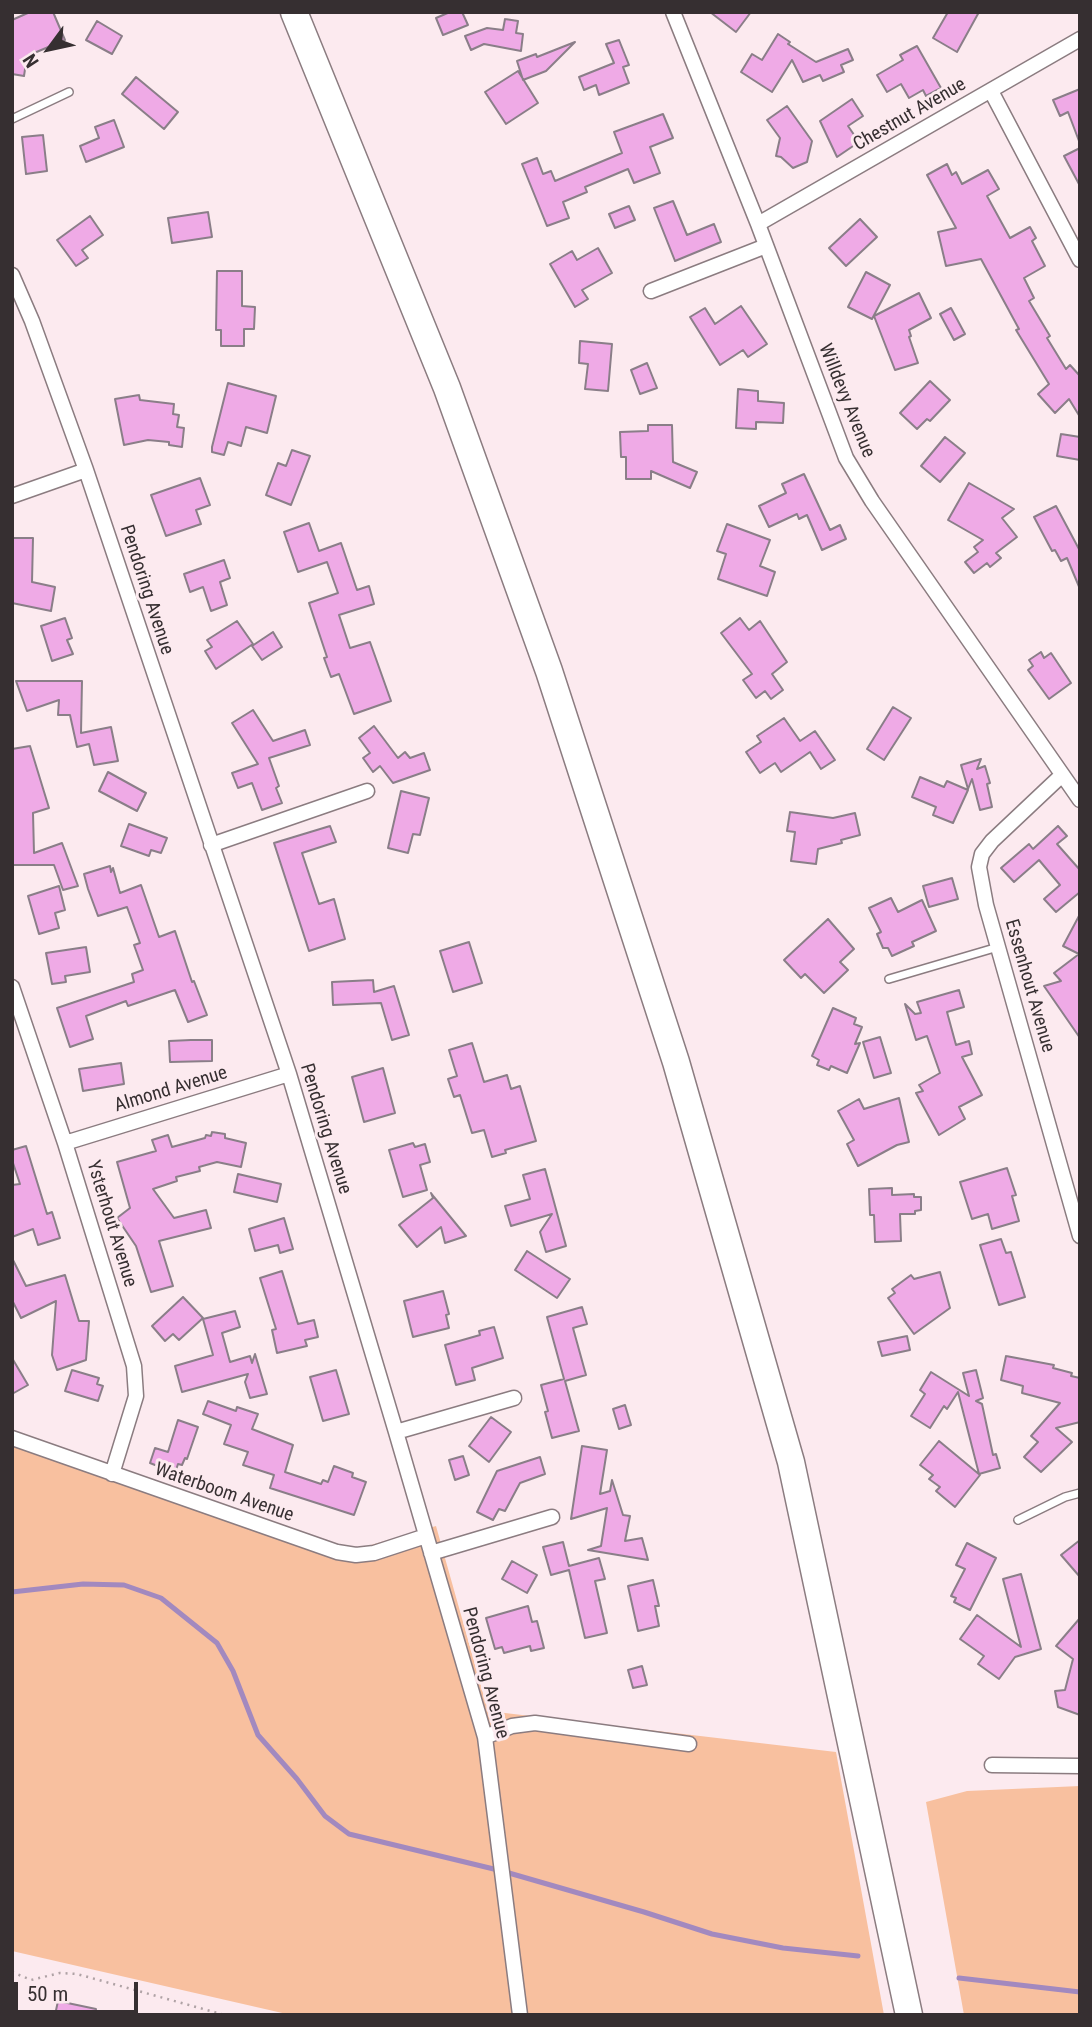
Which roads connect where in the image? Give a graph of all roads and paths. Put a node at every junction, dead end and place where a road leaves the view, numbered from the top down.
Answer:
1 (294, 12) edge
2 (673, 12) edge
3 (1080, 39) edge
4 (991, 91) junction
5 (69, 92) dead end
6 (12, 119) edge
7 (758, 224) junction
8 (766, 246) junction
9 (1080, 260) edge
10 (12, 275) edge
11 (651, 290) dead end
12 (86, 470) junction
13 (12, 496) edge
14 (1062, 775) junction
15 (367, 791) dead end
16 (1080, 800) edge
17 (211, 845) junction
18 (998, 947) junction
19 (889, 979) dead end
20 (12, 987) edge
21 (289, 1074) junction
22 (65, 1143) junction
23 (1080, 1236) edge
24 (514, 1398) dead end
25 (396, 1432) junction
26 (12, 1438) edge
27 (112, 1474) junction
28 (1080, 1493) edge
29 (552, 1517) dead end
30 (1018, 1520) dead end
31 (426, 1536) junction
32 (432, 1553) junction
33 (485, 1737) junction
34 (689, 1744) dead end
35 (992, 1765) dead end
36 (1080, 1766) edge
37 (12, 1972) edge
38 (225, 2015) edge
39 (520, 2015) edge
40 (909, 2015) edge

1 - 40 highway
2 - 7 street, Willdevy Avenue
3 - 4 street, Chestnut Avenue
4 - 7 street, Chestnut Avenue
4 - 9 street
5 - 6 lane
7 - 8 street, Willdevy Avenue
8 - 11 street
8 - 14 street, Willdevy Avenue
10 - 12 street, Pendoring Avenue
12 - 13 street
12 - 17 street, Pendoring Avenue
14 - 16 street, Willdevy Avenue
14 - 18 street, Essenhout Avenue
15 - 17 street
17 - 21 street, Pendoring Avenue
18 - 19 lane
18 - 23 street, Essenhout Avenue
20 - 22 street, Ysterhout Avenue
21 - 22 street, Almond Avenue
21 - 25 street, Pendoring Avenue
22 - 27 street, Ysterhout Avenue
24 - 25 street
25 - 31 street, Pendoring Avenue
26 - 27 street, Waterboom Avenue
27 - 31 street, Waterboom Avenue
28 - 30 lane
29 - 32 street
31 - 32 street, Pendoring Avenue
32 - 33 street, Pendoring Avenue
33 - 34 street
33 - 39 street, Pendoring Avenue
35 - 36 street
37 - 38 path

